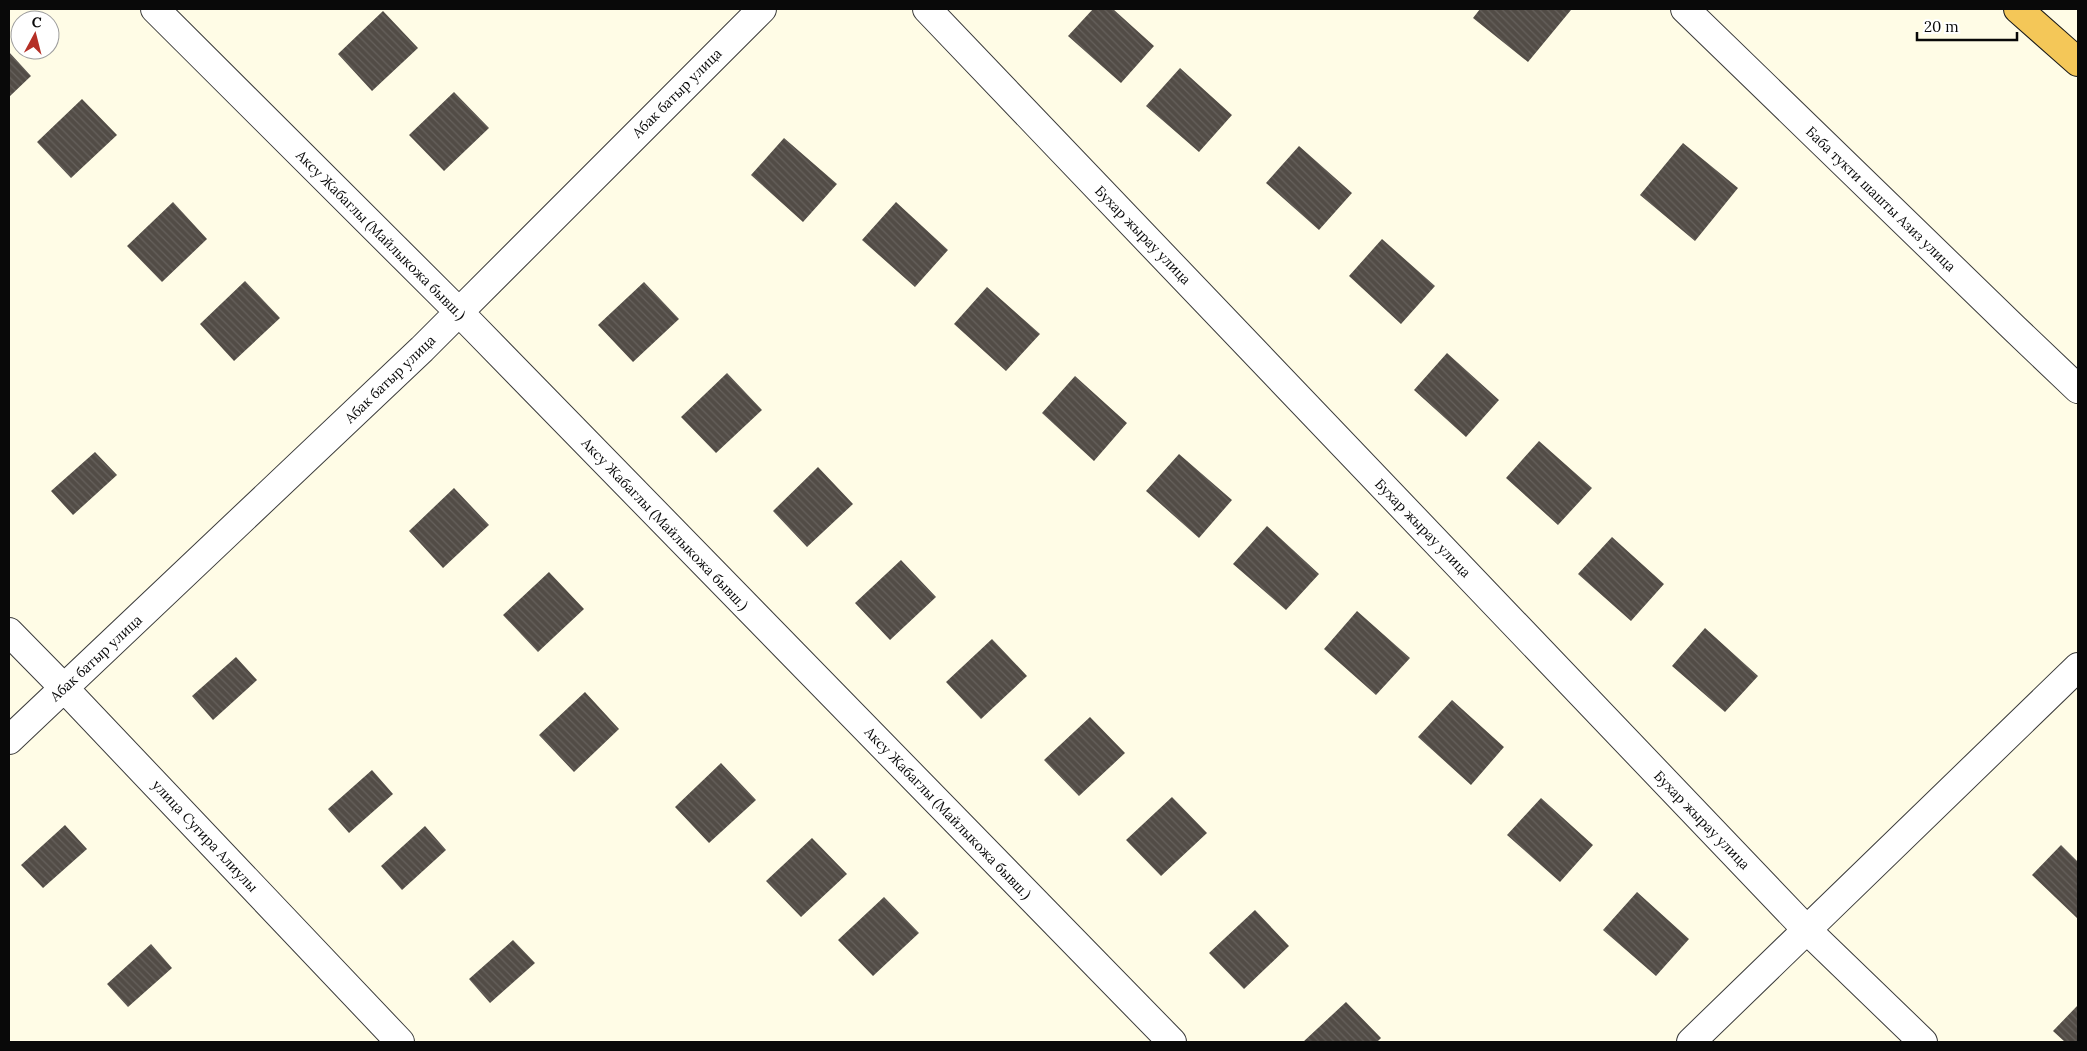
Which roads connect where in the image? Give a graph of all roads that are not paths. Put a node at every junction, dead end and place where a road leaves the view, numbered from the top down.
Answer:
1 (155, 9) edge
2 (762, 9) edge
3 (926, 9) edge
4 (1685, 9) edge
5 (2018, 9) edge
6 (2078, 62) edge
7 (459, 312) junction
8 (2078, 389) edge
9 (9, 632) edge
10 (2078, 667) edge
11 (64, 688) junction
12 (9, 740) edge
13 (1807, 930) junction
14 (400, 1042) edge
15 (1172, 1042) edge
16 (1691, 1042) edge
17 (1923, 1042) edge

1 - 7 street, Аксу Жабаглы (Майлыкожа бывш.)
2 - 7 street, Абак батыр улица
3 - 13 street, Бухар жырау улица
4 - 8 street, Баба тукти шашты Азиз улица
5 - 6 highway
7 - 11 street, Абак батыр улица
7 - 15 street, Аксу Жабаглы (Майлыкожа бывш.)
9 - 11 street, улица Сугира Алиулы
10 - 13 street
11 - 12 street, Абак батыр улица
11 - 14 street, улица Сугира Алиулы
13 - 16 street
13 - 17 street, Бухар жырау улица

